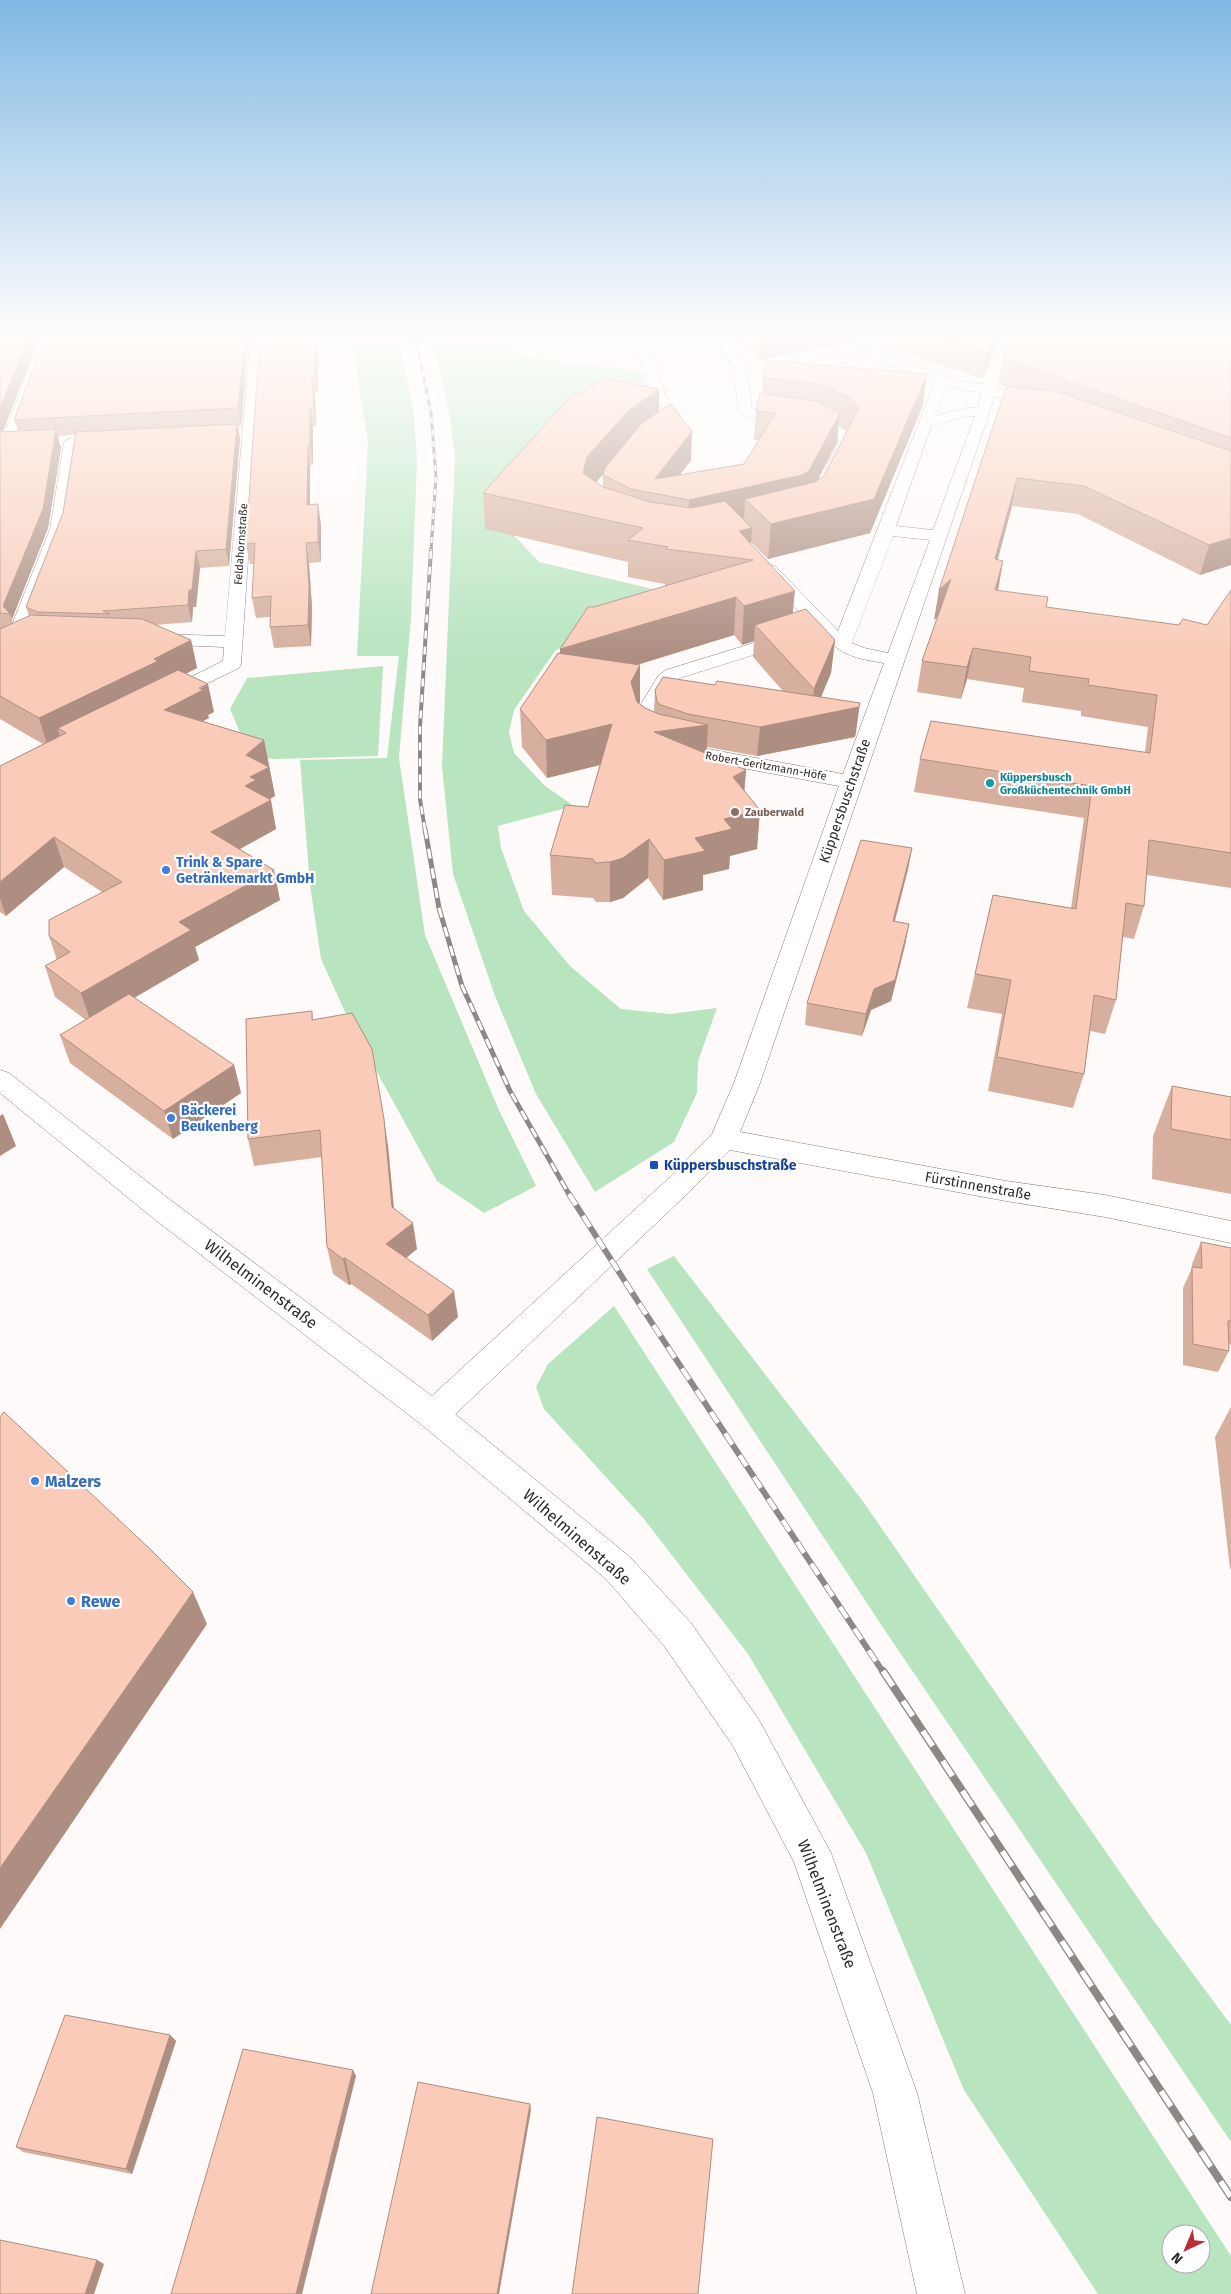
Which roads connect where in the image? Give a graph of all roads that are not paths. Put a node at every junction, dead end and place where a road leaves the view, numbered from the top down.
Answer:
1 (71, 442) joint
2 (248, 442) edge
3 (644, 442) edge
4 (846, 442) edge
5 (918, 442) edge
6 (973, 442) edge
7 (53, 443) edge
8 (26, 444) edge
9 (4, 445) edge
10 (640, 445) edge
11 (827, 480) edge
12 (886, 530) junction
13 (939, 536) junction
14 (760, 561) edge
15 (824, 626) junction
16 (61, 636) edge
17 (138, 639) edge
18 (234, 642) junction
19 (842, 645) junction
20 (896, 660) junction
21 (146, 707) edge
22 (851, 782) junction
23 (0, 1079) edge
24 (724, 1139) junction
25 (1231, 1232) edge
26 (433, 1415) junction
27 (941, 2294) edge

1 - 7 street
1 - 16 street
2 - 18 street, Feldahornstraße
3 - 10 street
4 - 11 street
5 - 12 street
6 - 13 street, Küppersbuschstraße
8 - 9 street
12 - 13 street
12 - 19 street
13 - 20 street, Küppersbuschstraße
14 - 15 street
15 - 19 street
15 - 22 street, Robert-Geritzmann-Höfe
17 - 18 street
18 - 21 street, Feldahornstraße
19 - 20 street
20 - 22 street, Küppersbuschstraße
22 - 24 street, Küppersbuschstraße
23 - 26 street, Wilhelminenstraße
24 - 25 street, Fürstinnenstraße
24 - 26 street, Küppersbuschstraße
26 - 27 street, Wilhelminenstraße

